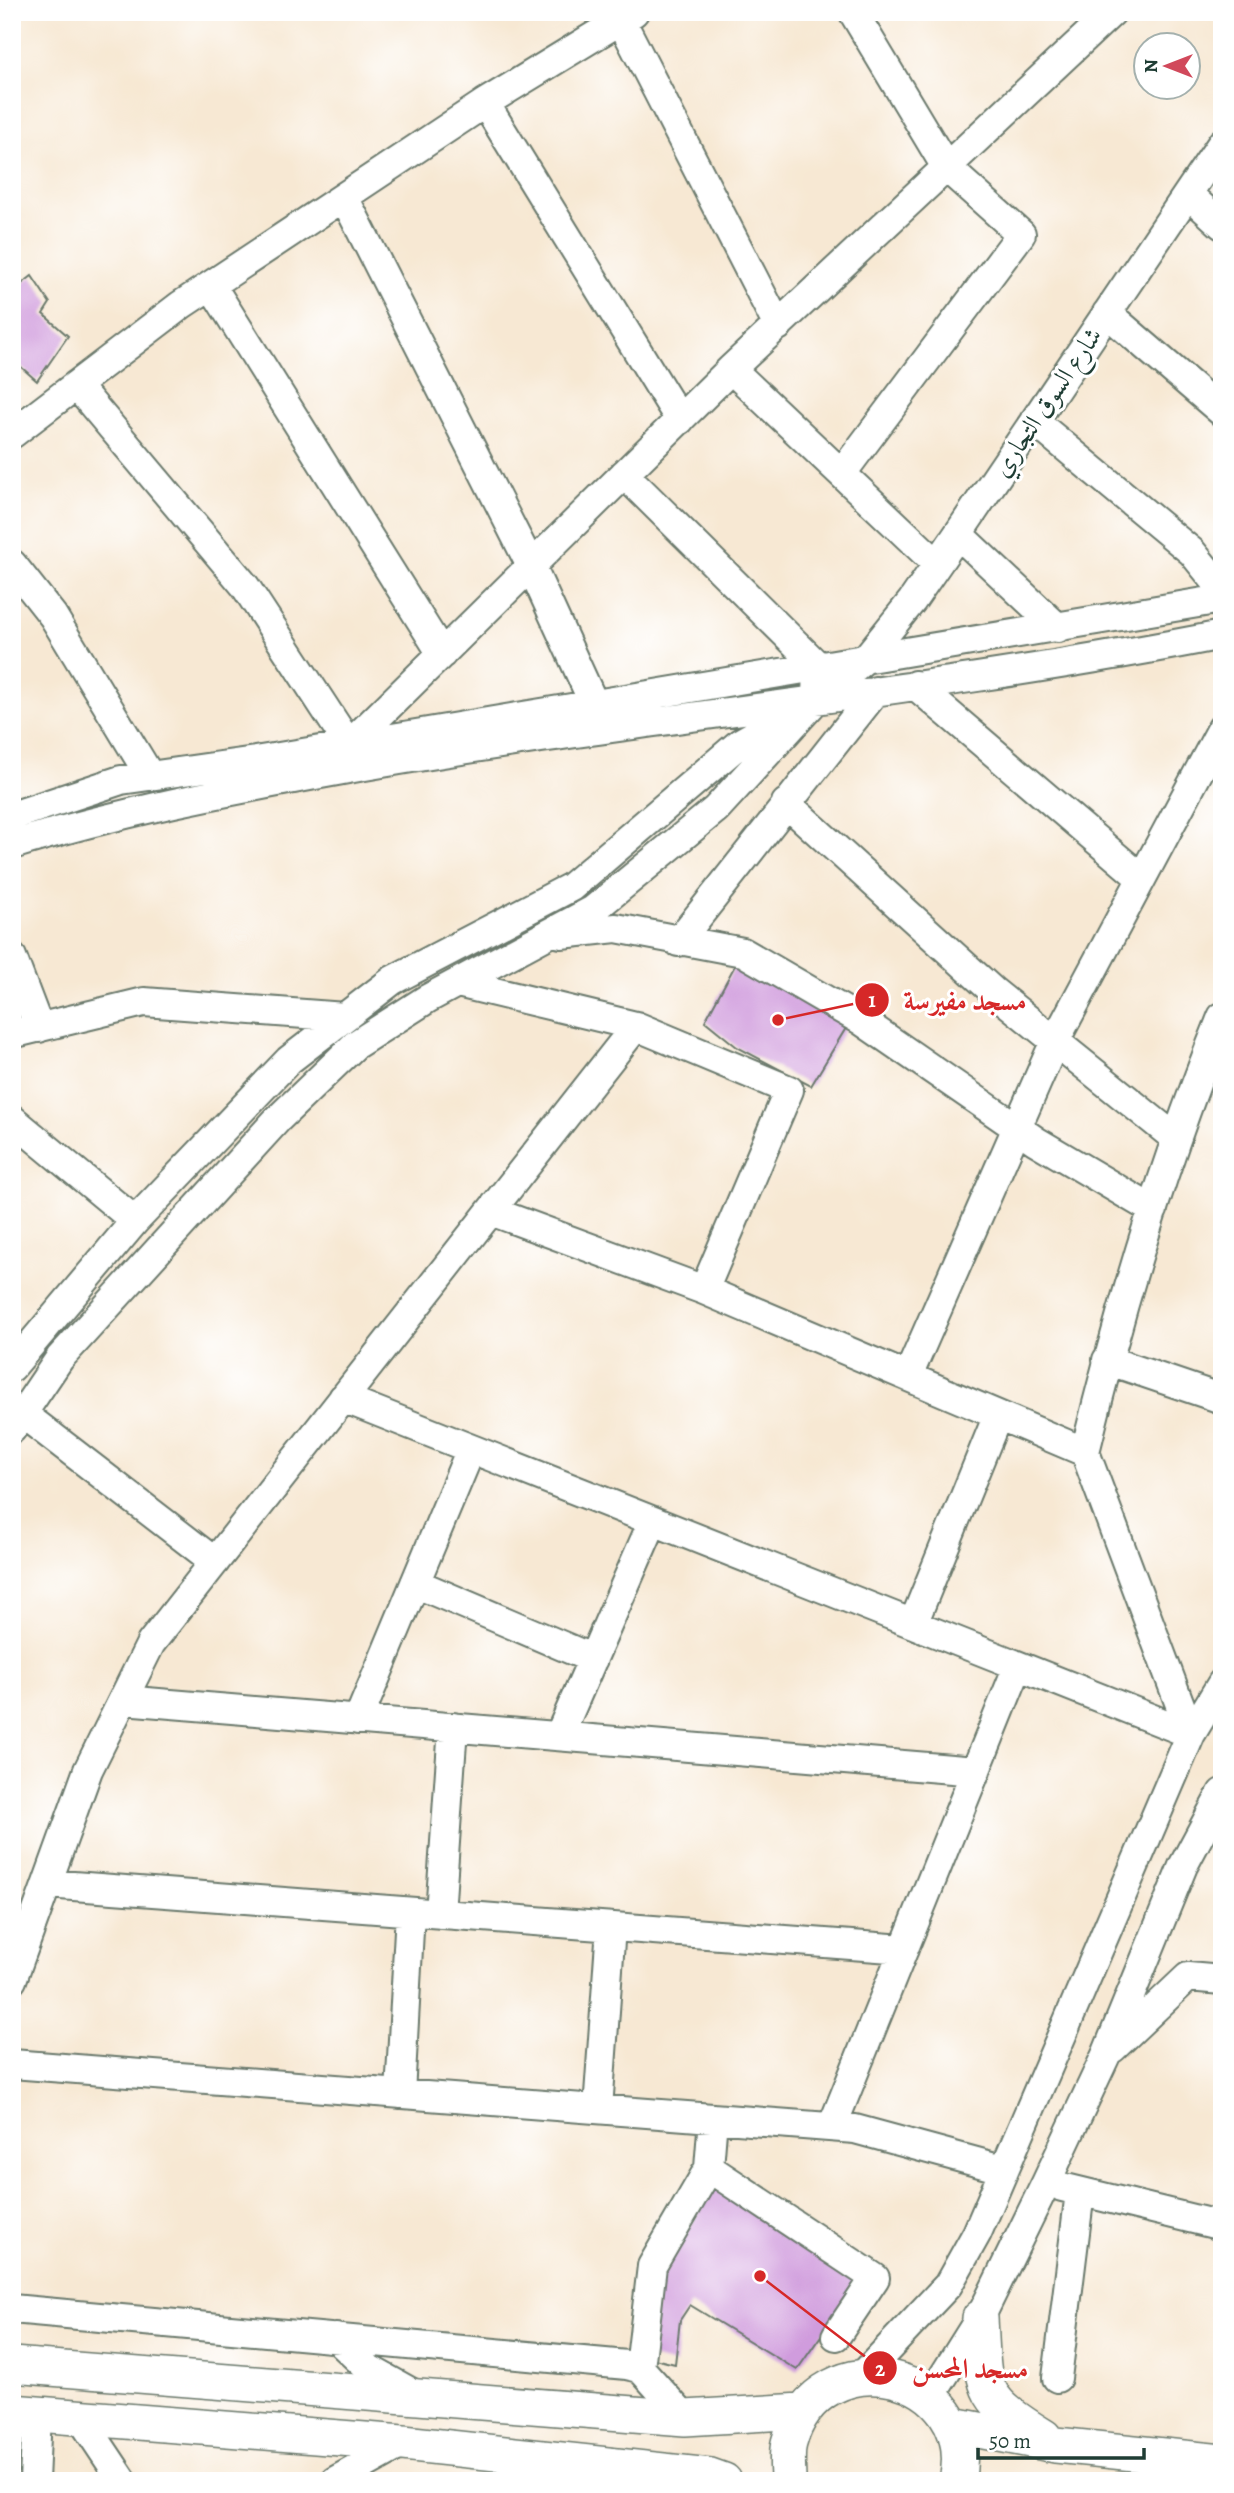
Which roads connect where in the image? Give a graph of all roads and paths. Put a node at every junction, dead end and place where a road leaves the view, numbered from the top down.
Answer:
1 (853, 12) edge
2 (1112, 12) edge
3 (628, 16) edge
4 (485, 103) junction
5 (1222, 144) edge
6 (946, 167) junction
7 (1188, 194) junction
8 (344, 197) junction
9 (1222, 225) edge
10 (211, 285) junction
11 (1107, 313) junction
12 (778, 326) junction
13 (732, 369) junction
14 (76, 385) junction
15 (1222, 412) edge
16 (680, 420) junction
17 (1034, 421) junction
18 (12, 434) edge
19 (842, 473) junction
20 (624, 474) junction
21 (958, 534) junction
22 (12, 564) edge
23 (937, 564) junction
24 (531, 566) junction
25 (1222, 589) edge
26 (1222, 599) edge
27 (1058, 628) junction
28 (1222, 635) edge
29 (442, 654) junction
30 (867, 657) junction
31 (817, 665) junction
32 (915, 685) junction
33 (876, 691) junction
34 (816, 700) junction
35 (594, 704) junction
36 (1222, 728) edge
37 (349, 745) junction
38 (150, 776) junction
39 (786, 803) junction
40 (12, 816) edge
41 (12, 845) edge
42 (1141, 878) junction
43 (548, 935) junction
44 (678, 942) junction
45 (12, 957) edge
46 (457, 983) junction
47 (345, 1017) junction
48 (1222, 1017) edge
49 (636, 1026) junction
50 (26, 1031) edge
51 (1055, 1041) junction
52 (12, 1119) edge
53 (1017, 1128) junction
54 (1175, 1138) junction
55 (491, 1210) junction
56 (1153, 1210) junction
57 (135, 1222) junction
58 (704, 1290) junction
59 (1107, 1360) junction
60 (12, 1367) edge
61 (908, 1376) junction
62 (343, 1398) junction
63 (1222, 1399) edge
64 (998, 1415) junction
65 (18, 1421) edge
66 (471, 1449) junction
67 (1086, 1452) junction
68 (653, 1521) junction
69 (215, 1562) junction
70 (415, 1583) junction
71 (913, 1624) junction
72 (593, 1659) junction
73 (1018, 1666) junction
74 (1222, 1683) edge
75 (122, 1700) junction
76 (358, 1720) junction
77 (453, 1727) junction
78 (1191, 1734) junction
79 (559, 1736) junction
80 (976, 1771) junction
81 (1222, 1793) edge
82 (47, 1884) junction
83 (410, 1912) junction
84 (440, 1914) junction
85 (611, 1927) junction
86 (904, 1949) junction
87 (12, 1980) edge
88 (1222, 1980) edge
89 (1106, 2055) junction
90 (12, 2064) edge
91 (400, 2094) junction
92 (598, 2109) junction
93 (713, 2118) junction
94 (832, 2127) junction
95 (709, 2168) junction
96 (1002, 2169) junction
97 (1046, 2183) junction
98 (1080, 2192) junction
99 (1222, 2226) edge
100 (12, 2308) edge
101 (980, 2318) junction
102 (836, 2336) dead end
103 (336, 2338) junction
104 (12, 2365) edge
105 (640, 2368) junction
106 (863, 2375) junction
107 (1057, 2378) dead end
108 (931, 2396) junction
109 (420, 2397) junction
110 (802, 2411) junction
111 (25, 2413) edge
112 (80, 2418) junction
113 (685, 2418) junction
114 (953, 2425) junction
115 (403, 2443) junction
116 (1056, 2445) junction
117 (1222, 2462) edge
118 (34, 2481) edge
119 (123, 2481) edge
120 (335, 2481) edge
121 (724, 2481) edge
122 (788, 2481) edge
123 (957, 2481) edge

1 - 6 street
2 - 6 street
3 - 4 street
3 - 12 street
4 - 8 street
4 - 16 street
5 - 7 street, شارع السوق التجاري
6 - 12 street
6 - 19 street
7 - 9 street
7 - 11 street, شارع السوق التجاري
8 - 10 street
8 - 24 street
10 - 14 street
10 - 29 street
11 - 15 street
11 - 17 street, شارع السوق التجاري
12 - 13 street
13 - 16 street
13 - 19 street
14 - 18 street
14 - 37 street
16 - 20 street
17 - 21 street, شارع السوق التجاري
17 - 25 street
19 - 23 street
20 - 24 street
20 - 31 street
21 - 23 street, شارع السوق التجاري
21 - 27 street
22 - 38 street
23 - 30 street, شارع السوق التجاري
24 - 29 street
24 - 35 street
26 - 27 street
27 - 30 street
28 - 32 street
29 - 37 street
30 - 31 street
30 - 34 street, شارع السوق التجاري
31 - 34 street
31 - 35 street
32 - 33 street
32 - 42 street
33 - 34 street
33 - 39 street
34 - 41 street
34 - 43 street
34 - 47 street
35 - 37 street
36 - 42 street
37 - 38 street
38 - 40 street
39 - 44 street
39 - 51 street
42 - 51 street
43 - 44 street
43 - 46 street
44 - 53 street
45 - 50 street
46 - 49 street
46 - 65 street
47 - 50 street
47 - 57 street
48 - 54 street
49 - 55 street
49 - 58 street
51 - 53 street
51 - 54 street
52 - 57 street
53 - 56 street
53 - 61 street
54 - 56 street
55 - 58 street
55 - 62 street
56 - 59 street
57 - 60 street
58 - 61 street
59 - 63 street
59 - 67 street
61 - 64 street
62 - 66 street
62 - 69 street
64 - 67 street
64 - 71 street
65 - 69 street
66 - 68 street
66 - 70 street
67 - 78 street
68 - 71 street
68 - 72 street
69 - 75 street
70 - 72 street
70 - 76 street
71 - 73 street
72 - 79 street
73 - 78 street
73 - 80 street
74 - 78 street
75 - 76 street
75 - 82 street
76 - 77 street
77 - 79 street
77 - 84 street
78 - 96 street
79 - 80 street
80 - 86 street
81 - 89 street
82 - 83 street
82 - 87 street
83 - 84 street
83 - 91 street
84 - 85 street
85 - 86 street
85 - 92 street
86 - 94 street
88 - 89 street
89 - 97 street
90 - 91 street
91 - 92 street
92 - 93 street
93 - 94 street
93 - 95 street
94 - 96 street
95 - 102 street
95 - 105 street
96 - 106 street
97 - 98 street
97 - 101 street
98 - 99 street
98 - 107 street
100 - 103 street
101 - 108 street
101 - 116 main road
103 - 105 street
103 - 109 street
104 - 109 main road
105 - 113 street
106 - 108 main road
106 - 110 main road
108 - 114 main road
109 - 113 main road
110 - 113 main road
110 - 122 main road
111 - 112 main road
111 - 118 street
112 - 115 main road
112 - 119 street
114 - 116 main road
114 - 123 main road
115 - 120 street
115 - 121 main road
116 - 117 main road

